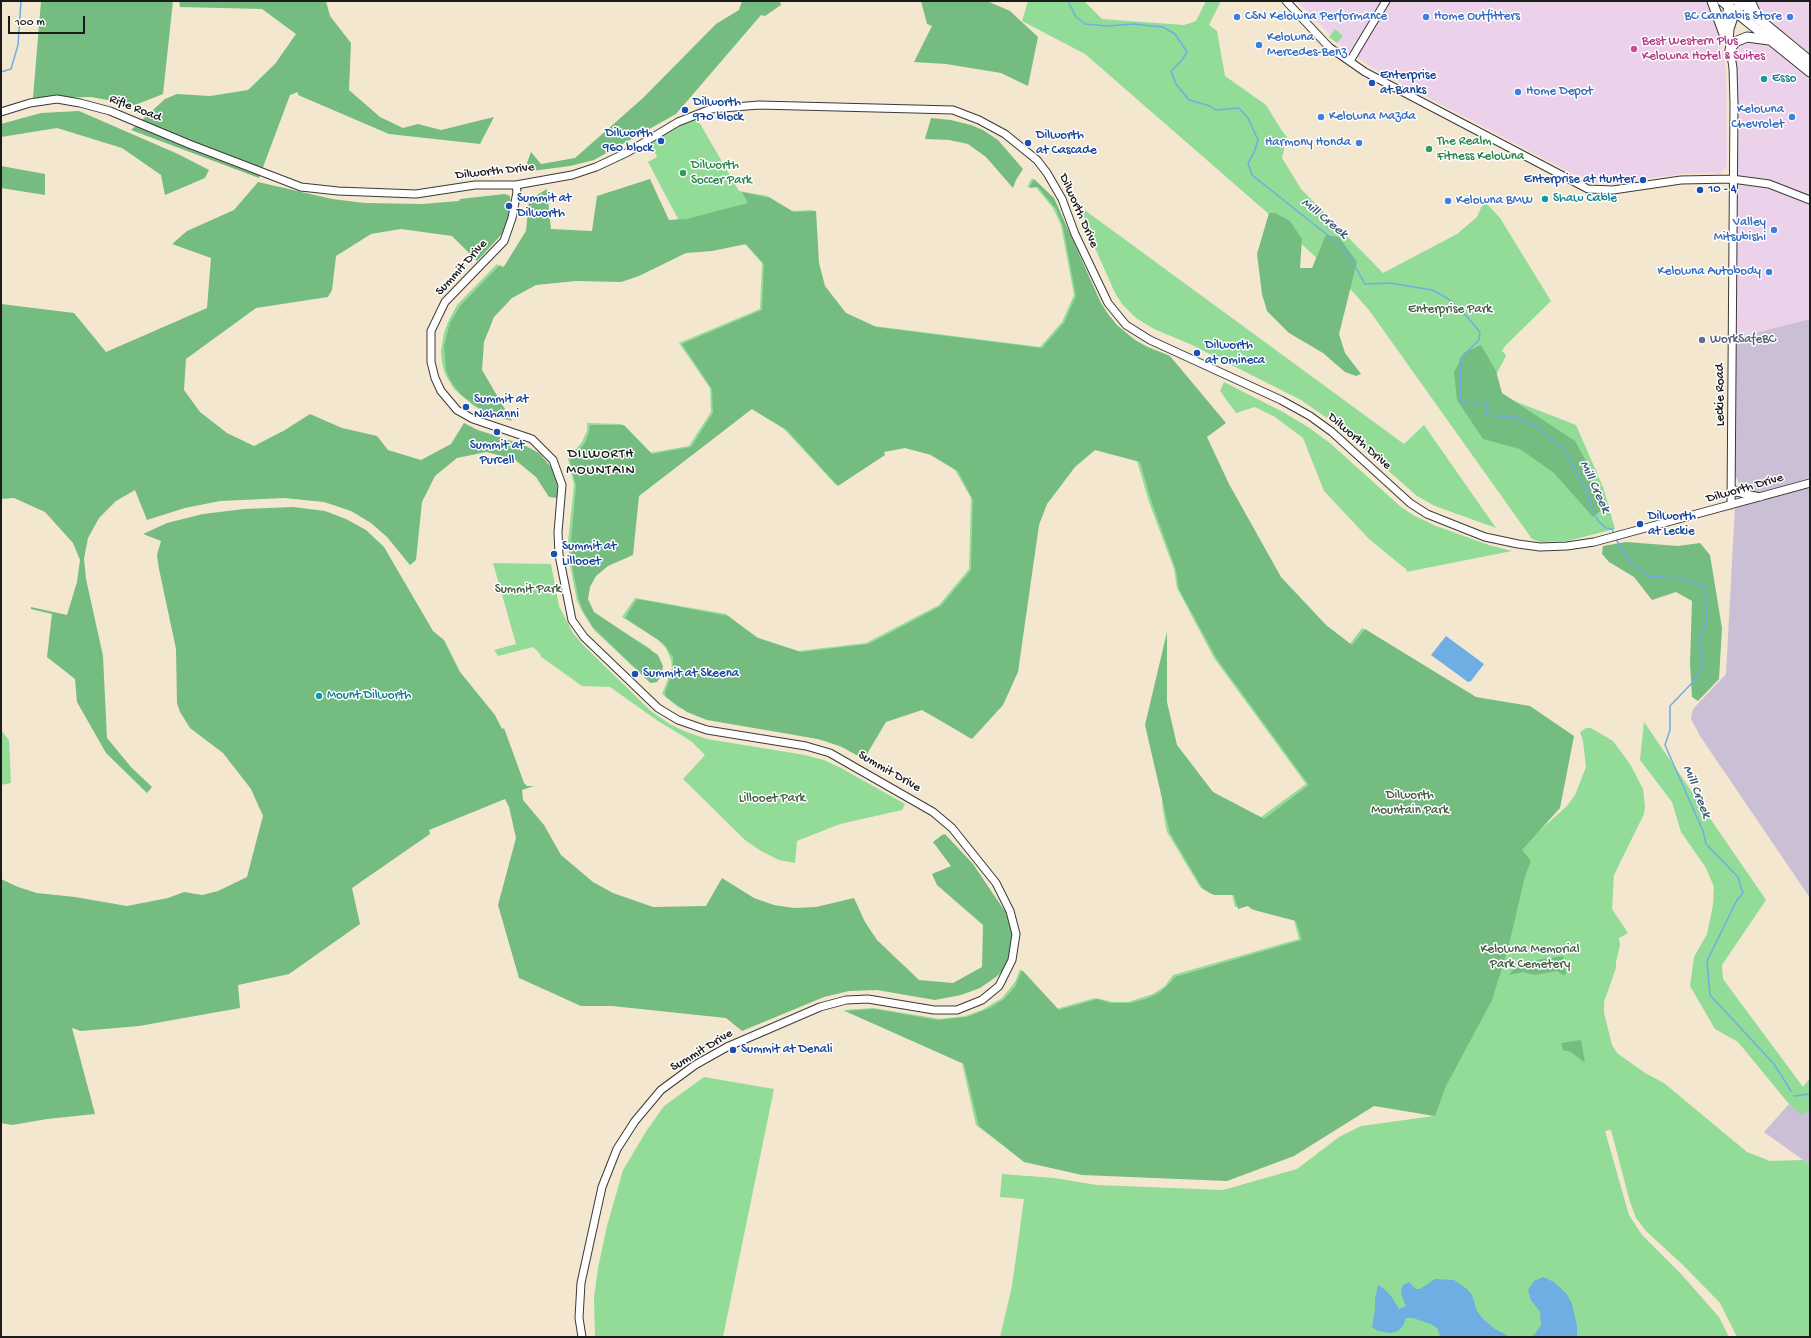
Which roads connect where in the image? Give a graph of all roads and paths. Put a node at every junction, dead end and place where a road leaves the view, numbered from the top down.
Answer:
1 (1286, 1) edge
2 (1386, 1) edge
3 (1712, 1) edge
4 (1750, 1) edge
5 (1733, 3) edge
6 (1757, 18) junction
7 (1724, 34) junction
8 (1771, 40) junction
9 (1730, 50) junction
10 (1350, 61) junction
11 (1810, 61) edge
12 (1732, 68) junction
13 (1810, 72) edge
14 (1, 112) edge
15 (256, 170) joint
16 (1732, 179) junction
17 (516, 185) junction
18 (1810, 200) edge
19 (1810, 483) edge
20 (1732, 488) junction
21 (1760, 497) junction
22 (1732, 505) junction
23 (582, 1337) edge

1 - 10 street
2 - 10 street
3 - 7 highway
4 - 6 highway
5 - 6 highway
5 - 7 street, Leckie Road
5 - 8 highway
5 - 9 street, Leckie Road
6 - 11 highway
7 - 12 street, Leckie Road
8 - 9 highway
8 - 13 highway
9 - 12 street, Leckie Road
10 - 16 street
12 - 16 street, Leckie Road
14 - 15 street, Rifle Road
15 - 17 street, Dilworth Drive
16 - 18 street
16 - 20 street, Leckie Road
17 - 22 street, Dilworth Drive
17 - 23 street, Summit Drive
19 - 21 street, Dilworth Drive
20 - 21 street
20 - 22 street, Leckie Road
21 - 22 street, Dilworth Drive

